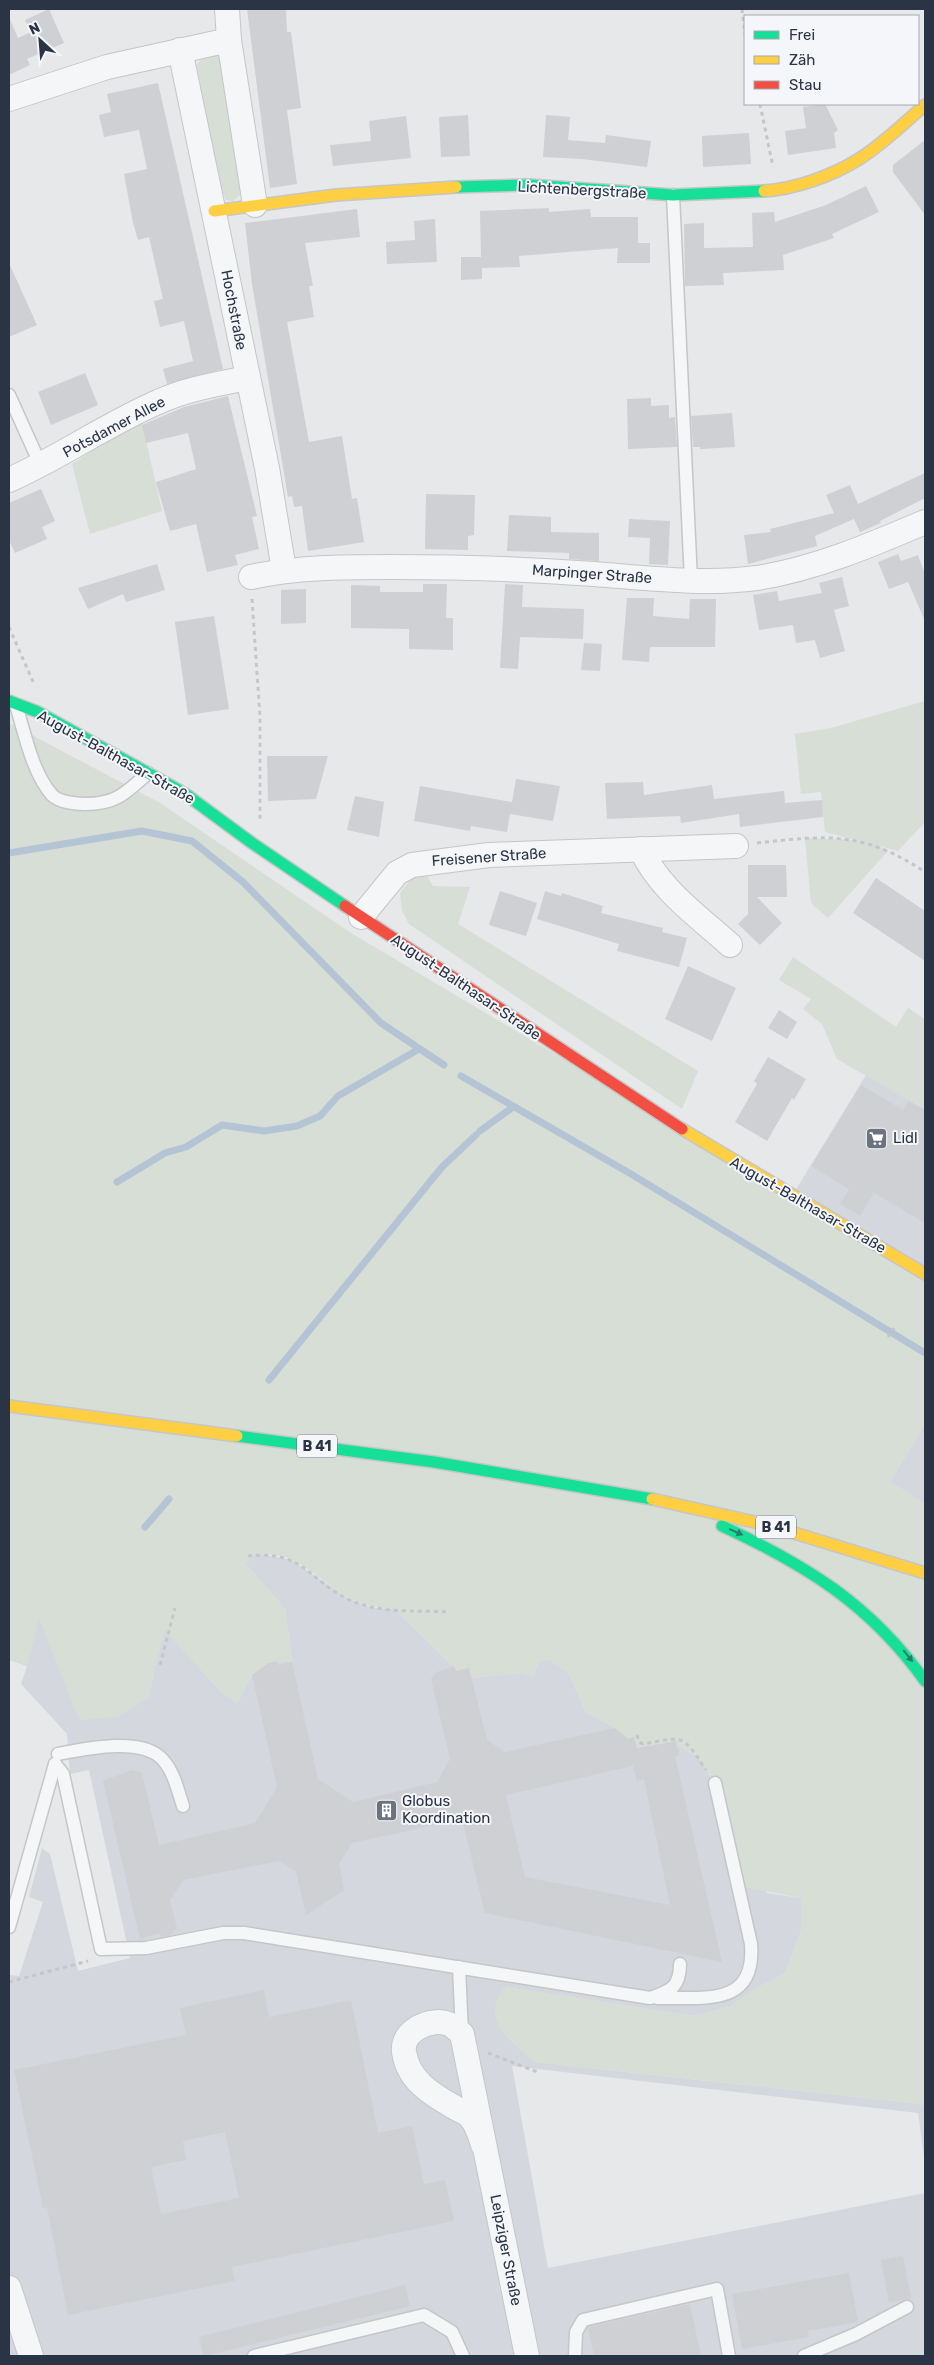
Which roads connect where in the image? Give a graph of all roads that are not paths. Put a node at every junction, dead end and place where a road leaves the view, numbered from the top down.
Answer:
1 (227, 9) edge
2 (229, 40) junction
3 (180, 50) junction
4 (9, 99) edge
5 (925, 106) edge
6 (673, 195) junction
7 (256, 205) junction
8 (214, 211) junction
9 (248, 378) junction
10 (9, 395) edge
11 (41, 466) junction
12 (9, 480) edge
13 (925, 522) edge
14 (284, 570) junction
15 (251, 577) road end
16 (691, 581) junction
17 (12, 702) edge
18 (148, 773) junction
19 (736, 846) road end
20 (641, 849) junction
21 (361, 917) junction
22 (730, 945) dead end
23 (925, 1274) edge
24 (9, 1406) edge
25 (624, 1493) junction
26 (925, 1573) edge
27 (925, 1681) edge
28 (58, 1754) dead end
29 (715, 1783) road end
30 (183, 1806) dead end
31 (9, 1927) edge
32 (680, 1964) dead end
33 (459, 1967) junction
34 (650, 1998) junction
35 (462, 2034) junction
36 (484, 2145) junction
37 (9, 2288) edge
38 (907, 2308) dead end
39 (31, 2356) edge
40 (254, 2356) edge
41 (463, 2356) edge
42 (527, 2356) edge
43 (574, 2356) edge
44 (730, 2356) edge
45 (804, 2356) edge

1 - 2 street
2 - 3 street
2 - 7 street
3 - 4 street
3 - 8 street, Hochstraße
5 - 6 main road, Lichtenbergstraße
6 - 7 main road, Lichtenbergstraße
6 - 16 lane
7 - 8 main road, Lichtenbergstraße
8 - 9 street, Hochstraße
9 - 11 street, Potsdamer Allee
9 - 14 street, Hochstraße
10 - 11 lane
11 - 12 street, Potsdamer Allee
13 - 16 street, Marpinger Straße
14 - 15 street, Marpinger Straße
14 - 16 street, Marpinger Straße
17 - 18 main road, August-Balthasar-Straße
17 - 18 lane
18 - 21 main road, August-Balthasar-Straße
19 - 20 street, Freisener Straße
20 - 21 street, Freisener Straße
20 - 22 street
21 - 23 main road, August-Balthasar-Straße
24 - 25 main road, B 41
25 - 26 main road, B 41
25 -> 27 main road
28 - 30 lane
29 - 34 lane
31 - 33 lane
32 - 34 lane
33 - 34 lane
33 - 35 lane
35 - 36 street, Leipziger Straße
35 - 36 street, Leipziger Straße
36 - 42 street, Leipziger Straße
37 - 39 street
38 - 45 lane
40 - 41 lane
43 - 44 lane

